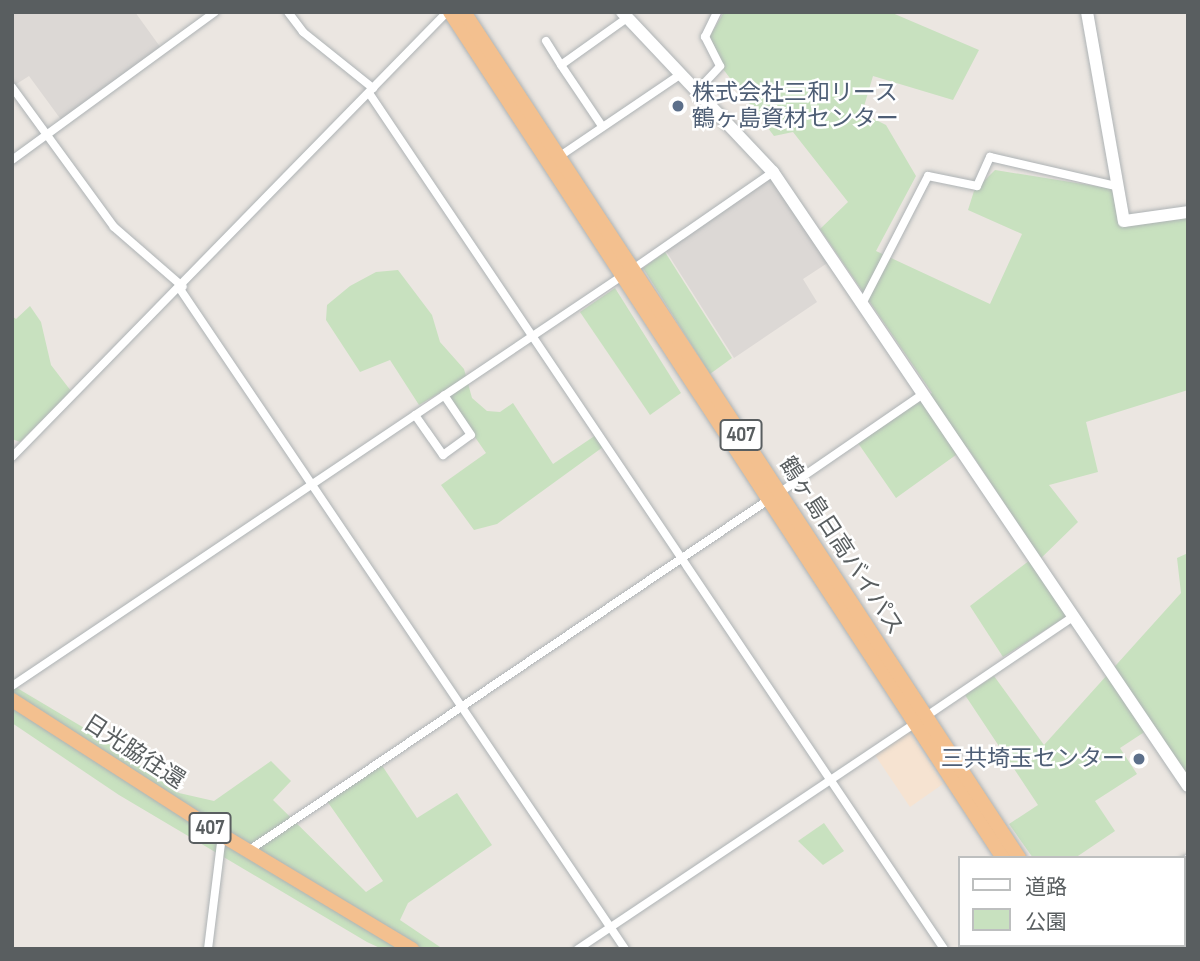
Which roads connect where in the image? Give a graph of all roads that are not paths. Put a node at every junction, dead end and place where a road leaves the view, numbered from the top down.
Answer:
1 (215, 12) edge
2 (288, 12) edge
3 (449, 12) edge
4 (464, 12) edge
5 (717, 12) edge
6 (1087, 12) edge
7 (624, 15) edge
8 (546, 41) dead end
9 (561, 65) junction
10 (681, 74) junction
11 (12, 86) edge
12 (371, 91) junction
13 (697, 91) junction
14 (602, 126) junction
15 (47, 135) junction
16 (560, 156) junction
17 (12, 160) edge
18 (773, 172) junction
19 (1116, 186) junction
20 (1188, 212) edge
21 (627, 273) junction
22 (182, 288) junction
23 (862, 304) junction
24 (531, 336) junction
25 (923, 394) junction
26 (444, 395) junction
27 (415, 415) junction
28 (12, 457) edge
29 (313, 484) junction
30 (774, 496) junction
31 (681, 558) junction
32 (1074, 616) junction
33 (12, 687) edge
34 (12, 700) edge
35 (461, 705) junction
36 (920, 720) junction
37 (828, 780) junction
38 (1188, 786) edge
39 (222, 835) junction
40 (248, 851) junction
41 (1002, 856) edge
42 (1018, 856) edge
43 (610, 927) junction
44 (208, 949) edge
45 (412, 949) edge
46 (578, 949) edge
47 (625, 949) edge
48 (944, 949) edge

1 - 15 street
2 - 12 street
3 - 12 street
3 - 21 highway, 鶴ヶ島日高バイパス / 407
4 - 16 highway, 鶴ヶ島日高バイパス / 407
5 - 13 street
6 - 19 street
7 - 9 street
7 - 10 street
8 - 9 street
9 - 14 street
10 - 13 street
10 - 14 street
11 - 15 street
12 - 22 street
12 - 24 street
13 - 18 street
14 - 16 street
15 - 17 street
15 - 22 street
16 - 21 highway, 鶴ヶ島日高バイパス / 407
18 - 21 street
18 - 23 street
19 - 20 street
19 - 23 street
21 - 24 street
21 - 30 highway, 鶴ヶ島日高バイパス / 407
22 - 28 street
22 - 29 street
23 - 25 street
24 - 26 street
24 - 31 street
25 - 30 street
25 - 32 street
26 - 27 street
26 - 27 street
27 - 29 street
29 - 33 street
29 - 35 street
30 - 31 street
30 - 36 highway, 鶴ヶ島日高バイパス / 407
31 - 35 street
31 - 37 street
32 - 36 street
32 - 38 street
34 - 39 highway, 日光脇往還 / 407
35 - 40 street
35 - 43 street
36 - 37 street
36 - 41 highway, 鶴ヶ島日高バイパス / 407
36 - 42 highway, 鶴ヶ島日高バイパス / 407
37 - 43 street
37 - 48 street
39 - 40 highway, 日光脇往還 / 407
39 - 44 street
40 - 45 highway, 日光脇往還 / 407
43 - 46 street
43 - 47 street

